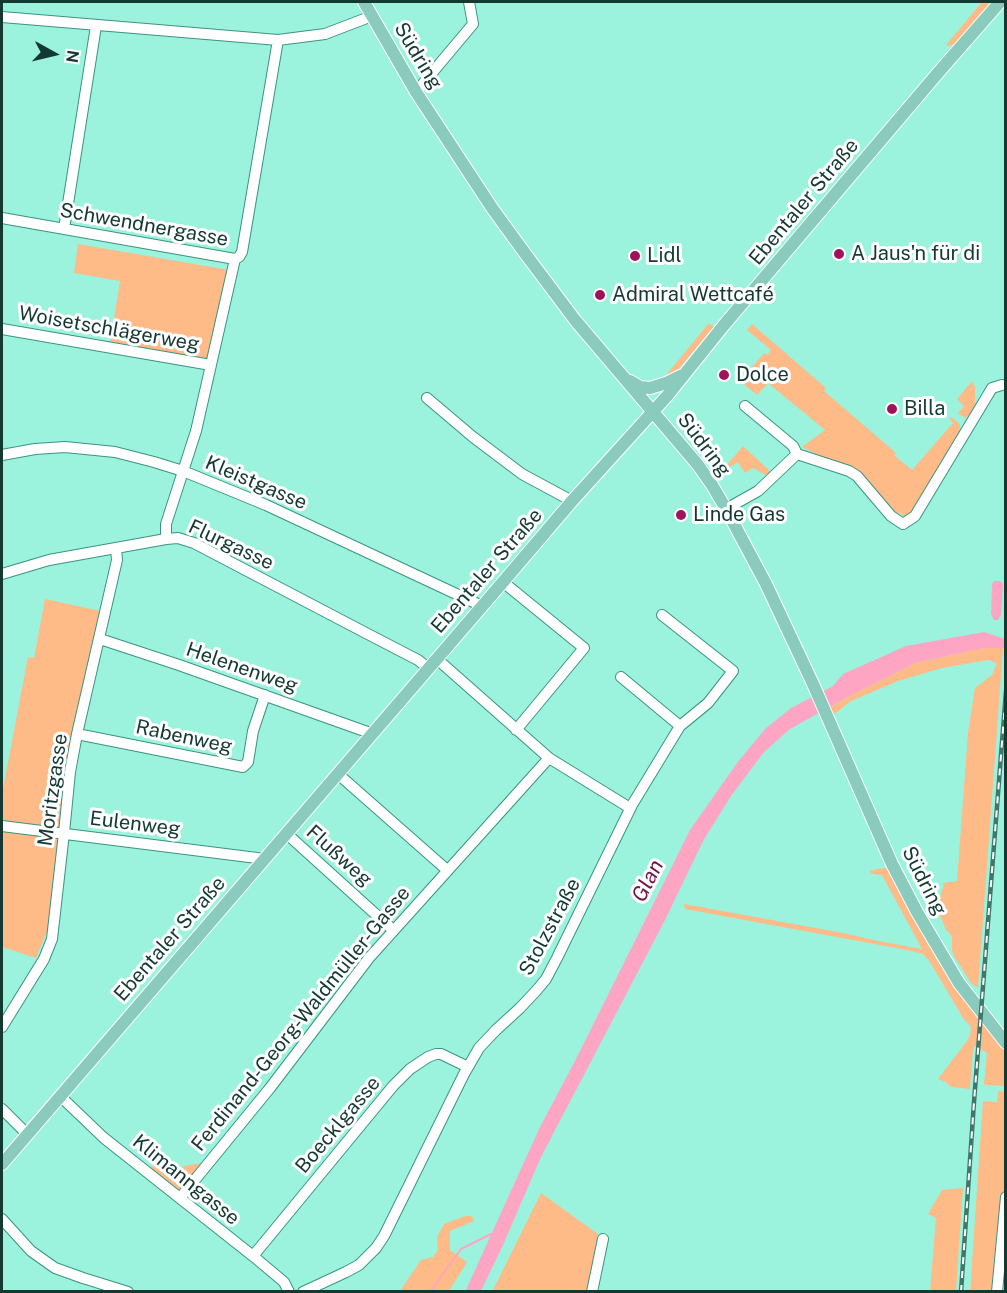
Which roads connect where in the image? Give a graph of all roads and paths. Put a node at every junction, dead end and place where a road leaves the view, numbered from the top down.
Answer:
1 (364, 2) edge
2 (469, 2) edge
3 (1000, 2) edge
4 (372, 16) junction
5 (2, 17) edge
6 (96, 26) junction
7 (278, 40) junction
8 (416, 92) junction
9 (2, 218) edge
10 (64, 229) junction
11 (235, 259) junction
12 (2, 328) edge
13 (211, 365) junction
14 (686, 373) junction
15 (624, 378) junction
16 (1002, 385) dead end
17 (428, 398) dead end
18 (745, 406) dead end
19 (653, 411) junction
20 (797, 454) junction
21 (2, 455) edge
22 (183, 471) junction
23 (572, 501) junction
24 (726, 509) junction
25 (166, 539) junction
26 (116, 548) junction
27 (2, 574) edge
28 (503, 582) junction
29 (482, 606) junction
30 (662, 615) dead end
31 (100, 639) junction
32 (432, 664) junction
33 (621, 677) dead end
34 (265, 695) junction
35 (680, 726) junction
36 (516, 730) junction
37 (77, 734) junction
38 (372, 734) junction
39 (549, 758) junction
40 (338, 774) junction
41 (630, 808) junction
42 (2, 826) edge
43 (64, 833) junction
44 (287, 834) junction
45 (265, 859) junction
46 (447, 870) junction
47 (393, 930) junction
48 (2, 1027) edge
49 (1005, 1042) edge
50 (468, 1067) junction
51 (60, 1096) junction
52 (2, 1109) edge
53 (27, 1134) junction
54 (2, 1164) edge
55 (1005, 1197) edge
56 (180, 1198) junction
57 (2, 1219) edge
58 (603, 1239) dead end
59 (253, 1256) junction
60 (128, 1292) edge
61 (290, 1292) edge
62 (303, 1292) edge
63 (592, 1292) edge
64 (997, 1292) edge

1 - 4 main road, Südring
2 - 8 street
3 - 14 main road, Ebentaler Straße
4 - 7 street
4 - 8 main road, Südring
5 - 6 street
6 - 7 street
6 - 10 street
7 - 11 street, Schwendnergasse
8 - 15 main road, Südring
9 - 10 street, Schwendnergasse
10 - 11 street, Schwendnergasse
11 - 13 street, Woisetschlägerweg
12 - 13 street, Woisetschlägerweg
13 - 22 street, Woisetschlägerweg
14 - 15 main road
14 - 19 main road, Ebentaler Straße
15 - 19 main road, Südring
16 - 20 street
17 - 23 street
18 - 20 street
19 - 23 main road, Ebentaler Straße
19 - 24 main road, Südring
20 - 24 street
21 - 22 street, Kleistgasse
22 - 25 street, Woisetschlägerweg
22 - 29 street, Kleistgasse
23 - 28 main road, Ebentaler Straße
24 - 49 main road, Südring
25 - 26 street, Flurgasse
25 - 32 street, Flurgasse
26 - 27 street, Flurgasse
26 - 31 street, Moritzgasse
28 - 29 main road, Ebentaler Straße
28 - 36 street
29 - 32 main road, Ebentaler Straße
30 - 35 street, Stolzstraße
31 - 34 street, Helenenweg
31 - 37 street, Moritzgasse
32 - 36 street, Flurgasse
32 - 38 main road, Ebentaler Straße
33 - 35 street
34 - 37 street, Rabenweg
34 - 38 street, Helenenweg
35 - 41 street, Stolzstraße
36 - 39 street, Flurgasse
37 - 43 street, Moritzgasse
38 - 40 main road, Ebentaler Straße
39 - 41 street, Flurgasse
39 - 46 street, Ferdinand-Georg-Waldmüller-Gasse
40 - 44 main road, Ebentaler Straße
40 - 46 street
41 - 50 street, Stolzstraße
42 - 43 street, Eulenweg
43 - 45 street, Eulenweg
43 - 48 street, Moritzgasse
44 - 45 main road, Ebentaler Straße
44 - 47 street, Flußweg
45 - 51 main road, Ebentaler Straße
46 - 47 street, Ferdinand-Georg-Waldmüller-Gasse
47 - 56 street, Ferdinand-Georg-Waldmüller-Gasse
50 - 59 street, Boecklgasse
50 - 62 street, Stolzstraße
51 - 53 main road, Ebentaler Straße
51 - 56 street, Klimanngasse
52 - 53 street
53 - 54 main road, Ebentaler Straße
55 - 64 street
56 - 59 street, Klimanngasse
57 - 60 street
58 - 63 street
59 - 61 street, Klimanngasse

